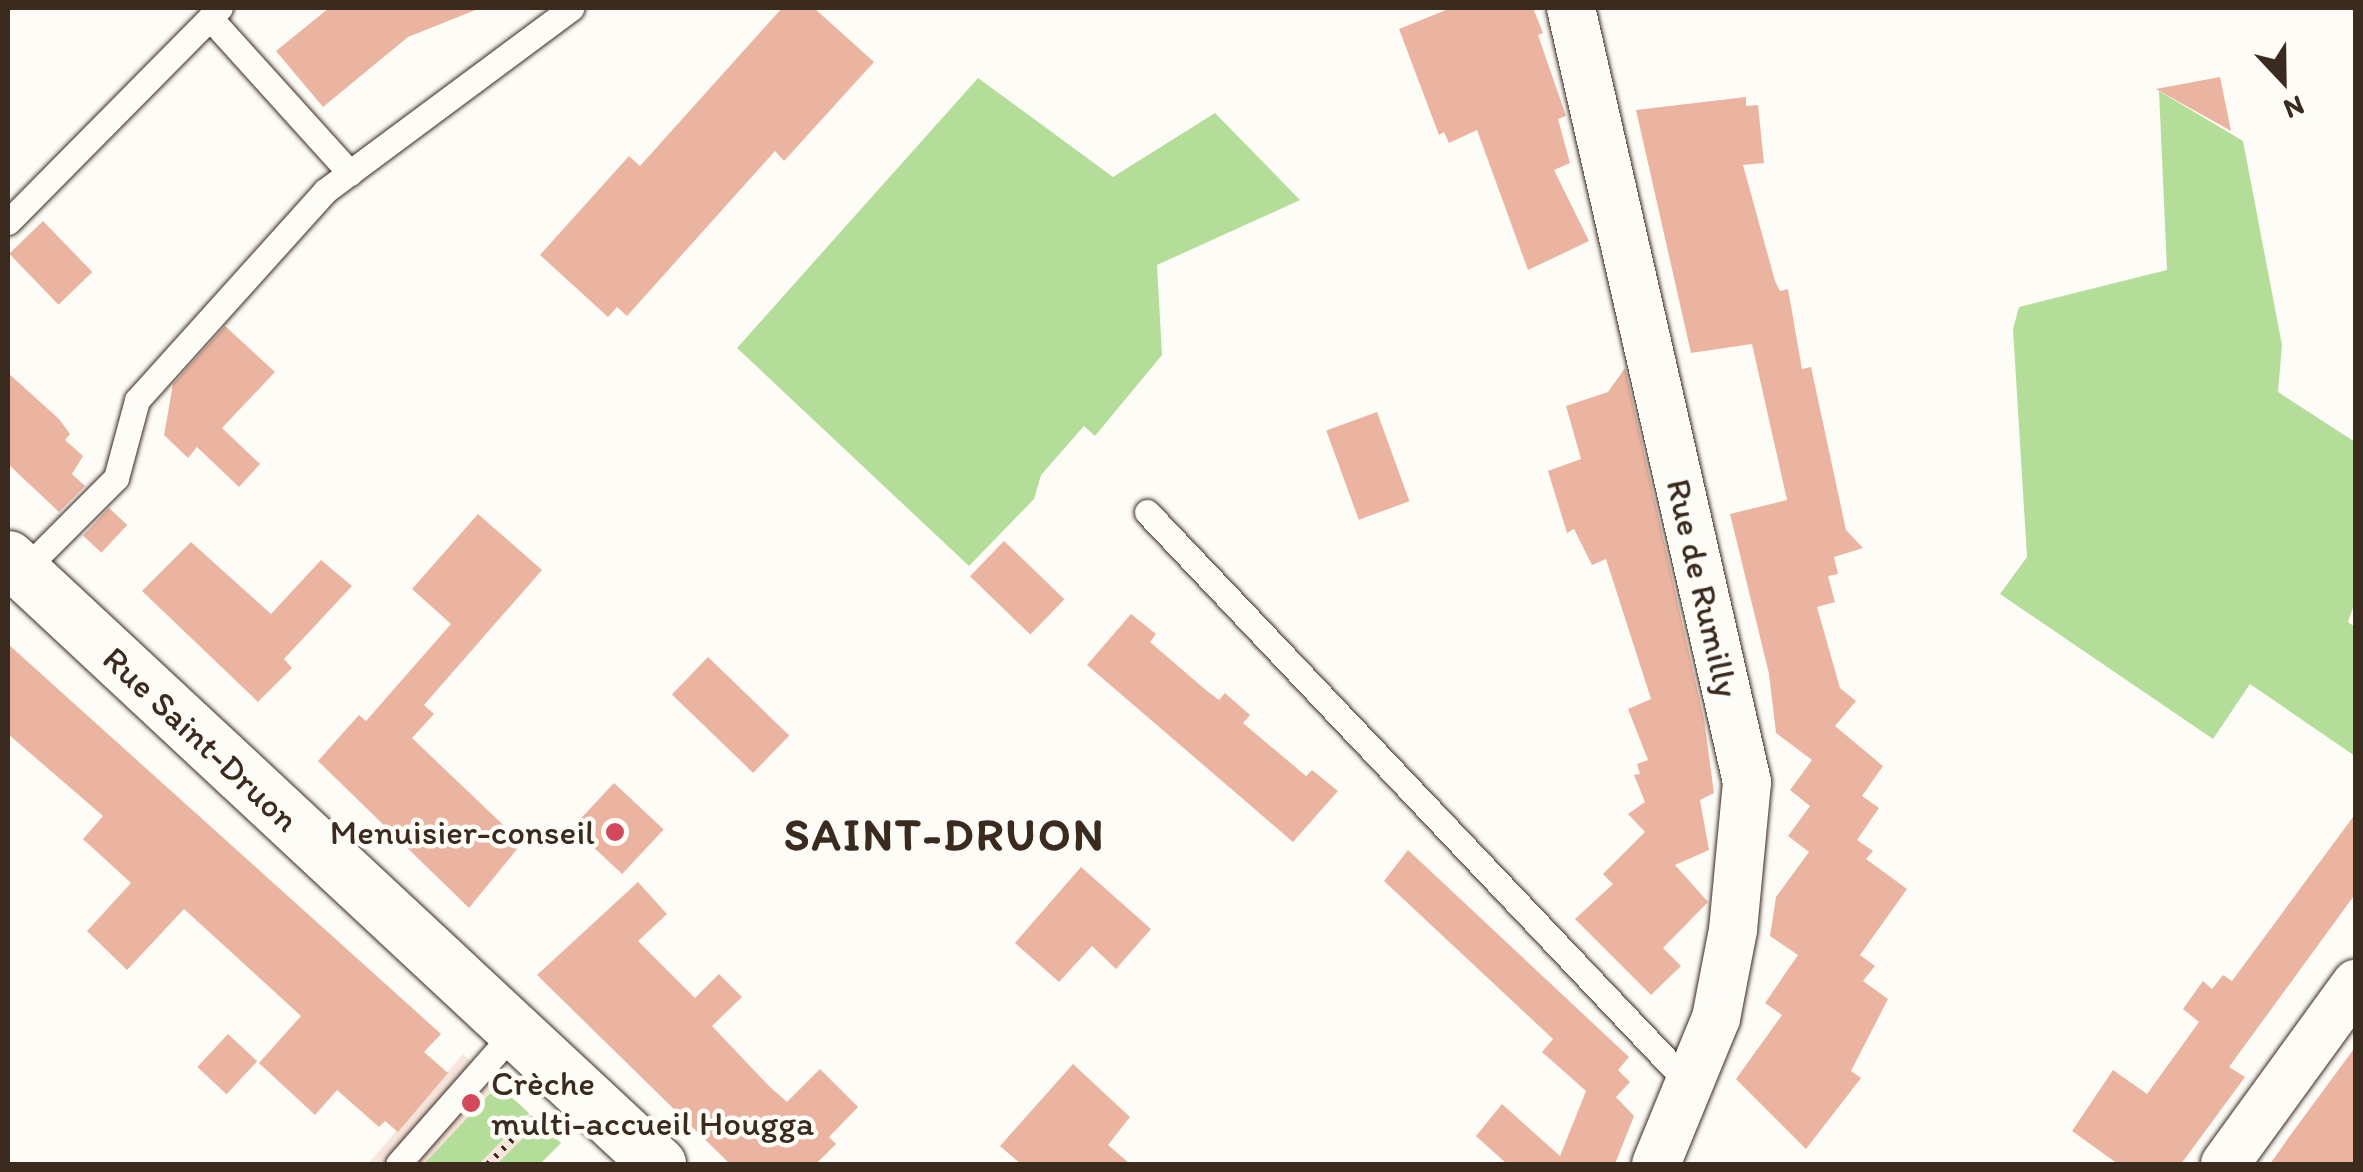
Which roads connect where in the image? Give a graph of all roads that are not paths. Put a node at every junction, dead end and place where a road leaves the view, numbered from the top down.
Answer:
1 (571, 8) edge
2 (1571, 8) edge
3 (215, 13) edge
4 (350, 173) junction
5 (8, 222) edge
6 (1147, 512) dead end
7 (15, 565) edge
8 (2356, 984) edge
9 (516, 1030) junction
10 (1689, 1084) junction
11 (398, 1164) edge
12 (658, 1164) edge
13 (1656, 1164) edge
14 (2225, 1164) edge

1 - 4 lane
2 - 10 street, Rue de Rumilly
3 - 4 lane
3 - 5 lane
4 - 7 lane
6 - 10 lane
7 - 9 street, Rue Saint-Druon
8 - 14 street
9 - 11 lane
9 - 12 street, Rue Saint-Druon
10 - 13 street, Rue de Rumilly

